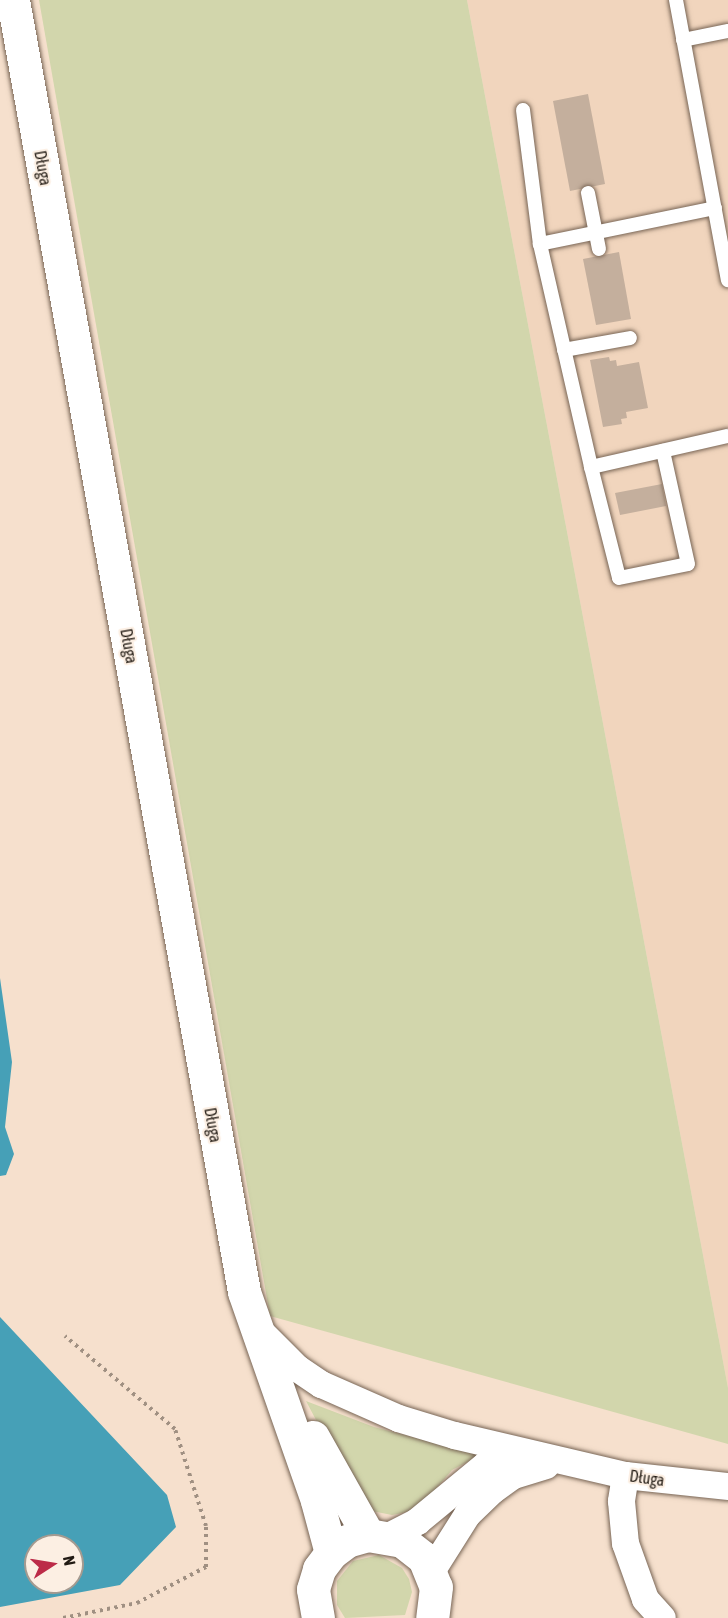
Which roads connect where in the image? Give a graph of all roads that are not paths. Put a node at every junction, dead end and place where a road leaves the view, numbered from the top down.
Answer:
1 (13, 0) edge
2 (676, 0) edge
3 (728, 31) edge
4 (683, 40) junction
5 (523, 110) dead end
6 (588, 193) dead end
7 (715, 208) junction
8 (595, 232) junction
9 (540, 244) junction
10 (598, 249) dead end
11 (728, 280) edge
12 (630, 338) dead end
13 (564, 350) junction
14 (728, 436) edge
15 (663, 451) junction
16 (591, 467) junction
17 (244, 1292) junction
18 (264, 1335) junction
19 (567, 1462) junction
20 (625, 1475) junction
21 (728, 1486) edge
22 (378, 1535) junction
23 (331, 1553) junction
24 (431, 1571) junction
25 (318, 1618) edge
26 (432, 1618) edge
27 (662, 1618) edge

1 - 17 main road, Długa
2 - 4 lane
3 - 4 lane
4 - 7 lane
5 - 9 lane
6 - 8 lane
7 - 8 lane
7 - 11 lane
8 - 9 lane
8 - 10 lane
9 - 13 lane
12 - 13 lane
13 - 16 lane
14 - 15 lane
15 - 16 lane
15 - 16 lane
17 - 18 main road, Długa
17 - 23 main road, Długa
18 - 19 street, Długa
18 - 22 main road, Długa
19 - 20 street, Długa
19 - 22 street, Długa
19 - 24 street, Długa
20 - 21 street, Długa
20 - 27 street
22 - 23 main road
22 - 24 main road
23 - 25 main road
24 - 26 main road

